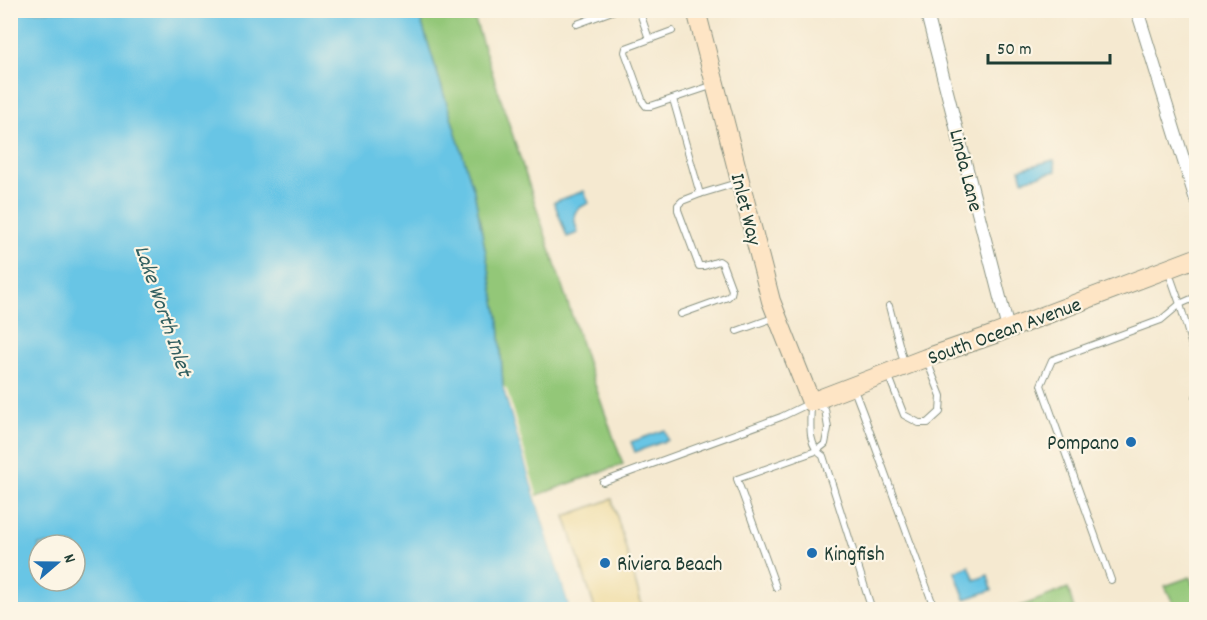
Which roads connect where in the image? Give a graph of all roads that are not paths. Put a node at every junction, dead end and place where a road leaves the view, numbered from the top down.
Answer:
1 (615, 10) edge
2 (639, 10) edge
3 (696, 10) edge
4 (926, 10) edge
5 (1137, 10) edge
6 (577, 24) dead end
7 (672, 32) dead end
8 (649, 39) junction
9 (715, 85) junction
10 (673, 99) junction
11 (740, 182) junction
12 (700, 194) junction
13 (1197, 200) edge
14 (1197, 258) edge
15 (1167, 269) junction
16 (1197, 297) edge
17 (1180, 304) junction
18 (889, 306) dead end
19 (681, 314) dead end
20 (776, 316) junction
21 (1008, 329) junction
22 (737, 331) dead end
23 (926, 358) junction
24 (1197, 360) edge
25 (905, 366) junction
26 (888, 374) junction
27 (852, 387) junction
28 (1197, 397) edge
29 (811, 402) junction
30 (1197, 403) edge
31 (816, 451) junction
32 (603, 482) dead end
33 (1111, 580) dead end
34 (776, 586) dead end
35 (872, 609) edge
36 (935, 609) edge

1 - 6 lane
2 - 8 lane
3 - 9 street, Inlet Way
4 - 21 street, Linda Lane
5 - 13 street
7 - 8 lane
8 - 10 lane
9 - 10 lane
9 - 11 street, Inlet Way
10 - 12 lane
11 - 12 lane
11 - 20 street, Inlet Way
12 - 19 lane
14 - 15 street, South Ocean Avenue
15 - 17 lane
15 - 21 street, South Ocean Avenue
16 - 17 lane
17 - 24 lane
17 - 33 lane
18 - 25 lane
20 - 22 lane
20 - 29 street, Inlet Way
21 - 23 street, South Ocean Avenue
23 - 25 street, South Ocean Avenue
23 - 26 lane
25 - 26 street, South Ocean Avenue
26 - 27 street, South Ocean Avenue
27 - 29 street, South Ocean Avenue
27 - 36 lane
28 - 30 lane
29 - 31 lane
29 - 31 lane
29 - 32 lane
31 - 34 lane
31 - 35 lane

